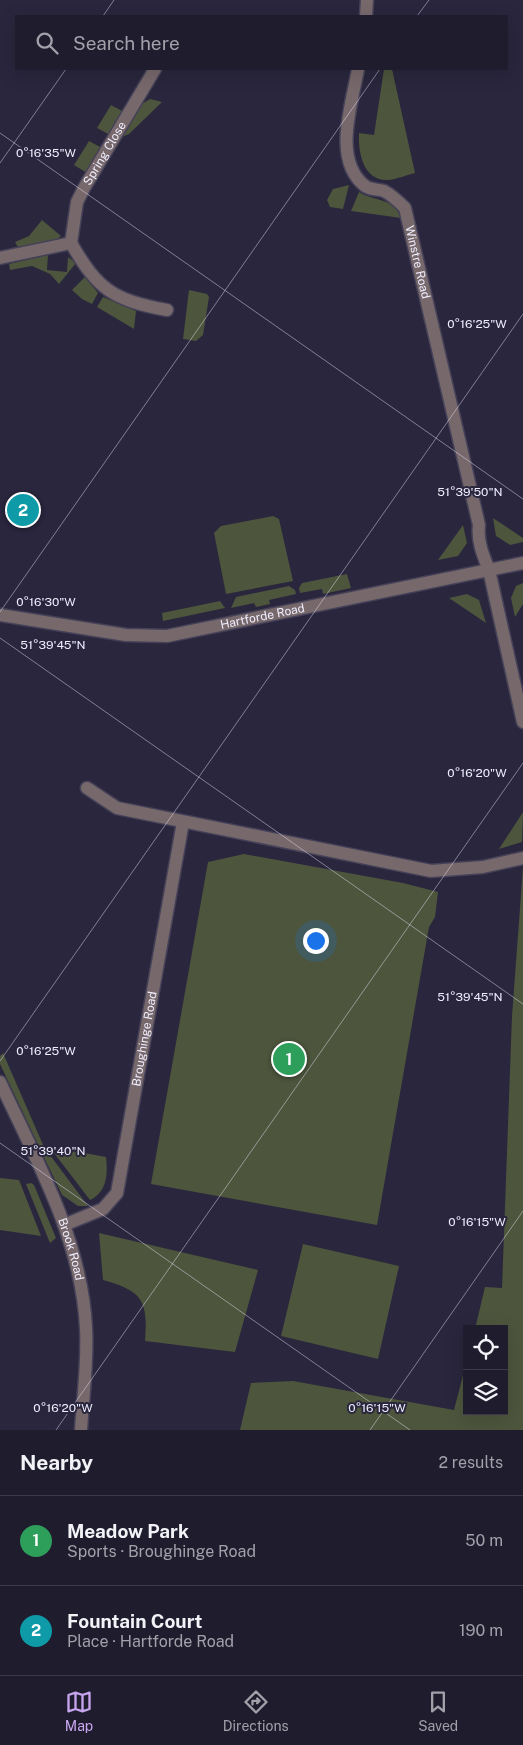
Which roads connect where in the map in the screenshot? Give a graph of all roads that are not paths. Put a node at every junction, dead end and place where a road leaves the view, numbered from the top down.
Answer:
1 (367, 0) edge
2 (366, 15) edge
3 (154, 70) edge
4 (358, 70) edge
5 (71, 243) junction
6 (0, 258) edge
7 (167, 310) dead end
8 (523, 563) edge
9 (489, 570) junction
10 (0, 615) edge
11 (523, 722) edge
12 (86, 788) dead end
13 (183, 822) junction
14 (523, 858) edge
15 (0, 1082) edge
16 (64, 1225) junction
17 (81, 1430) edge

1 - 2 street
3 - 5 street, Spring Close
4 - 9 street, Winstre Road
5 - 6 street
5 - 7 street
8 - 9 street, Hartforde Road
9 - 10 street, Hartforde Road
9 - 11 street, Winstre Road
12 - 13 street
13 - 14 street
13 - 16 street, Broughinge Road
15 - 16 street, Brook Road
16 - 17 street, Brook Road

